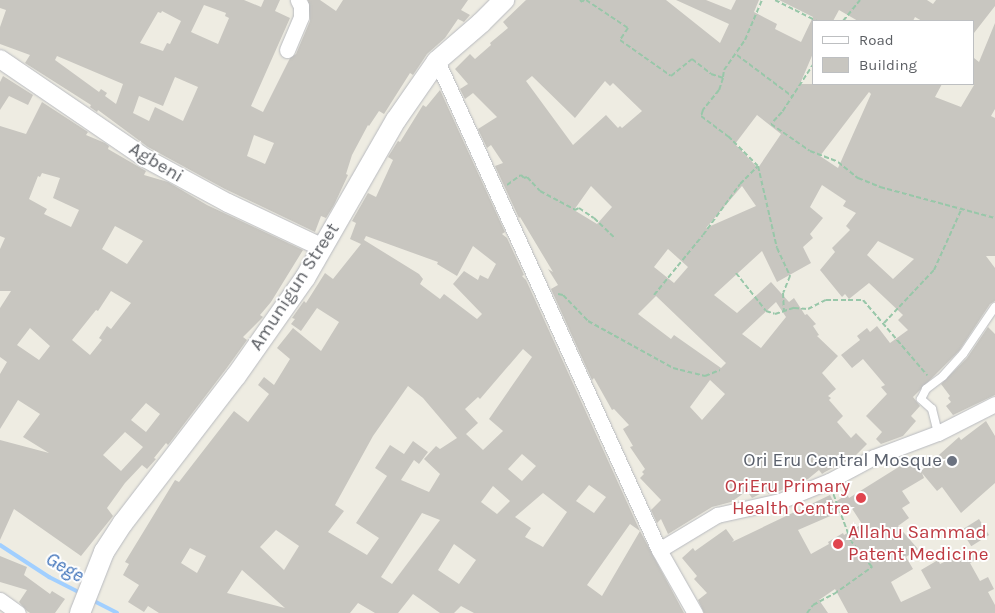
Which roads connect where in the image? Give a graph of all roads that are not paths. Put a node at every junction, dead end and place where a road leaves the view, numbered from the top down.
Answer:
1 (298, 0) edge
2 (504, 0) edge
3 (287, 50) dead end
4 (0, 59) edge
5 (437, 61) junction
6 (323, 248) junction
7 (995, 307) edge
8 (995, 404) edge
9 (938, 433) junction
10 (659, 550) junction
11 (0, 600) edge
12 (18, 613) edge
13 (80, 613) edge
14 (694, 613) edge

1 - 3 street
2 - 5 main road, Amunigun Street
4 - 6 street, Agbeni
5 - 6 main road, Amunigun Street
5 - 10 street
6 - 13 main road, Amunigun Street
7 - 9 lane
8 - 9 street
9 - 10 street
10 - 14 street
11 - 12 street

